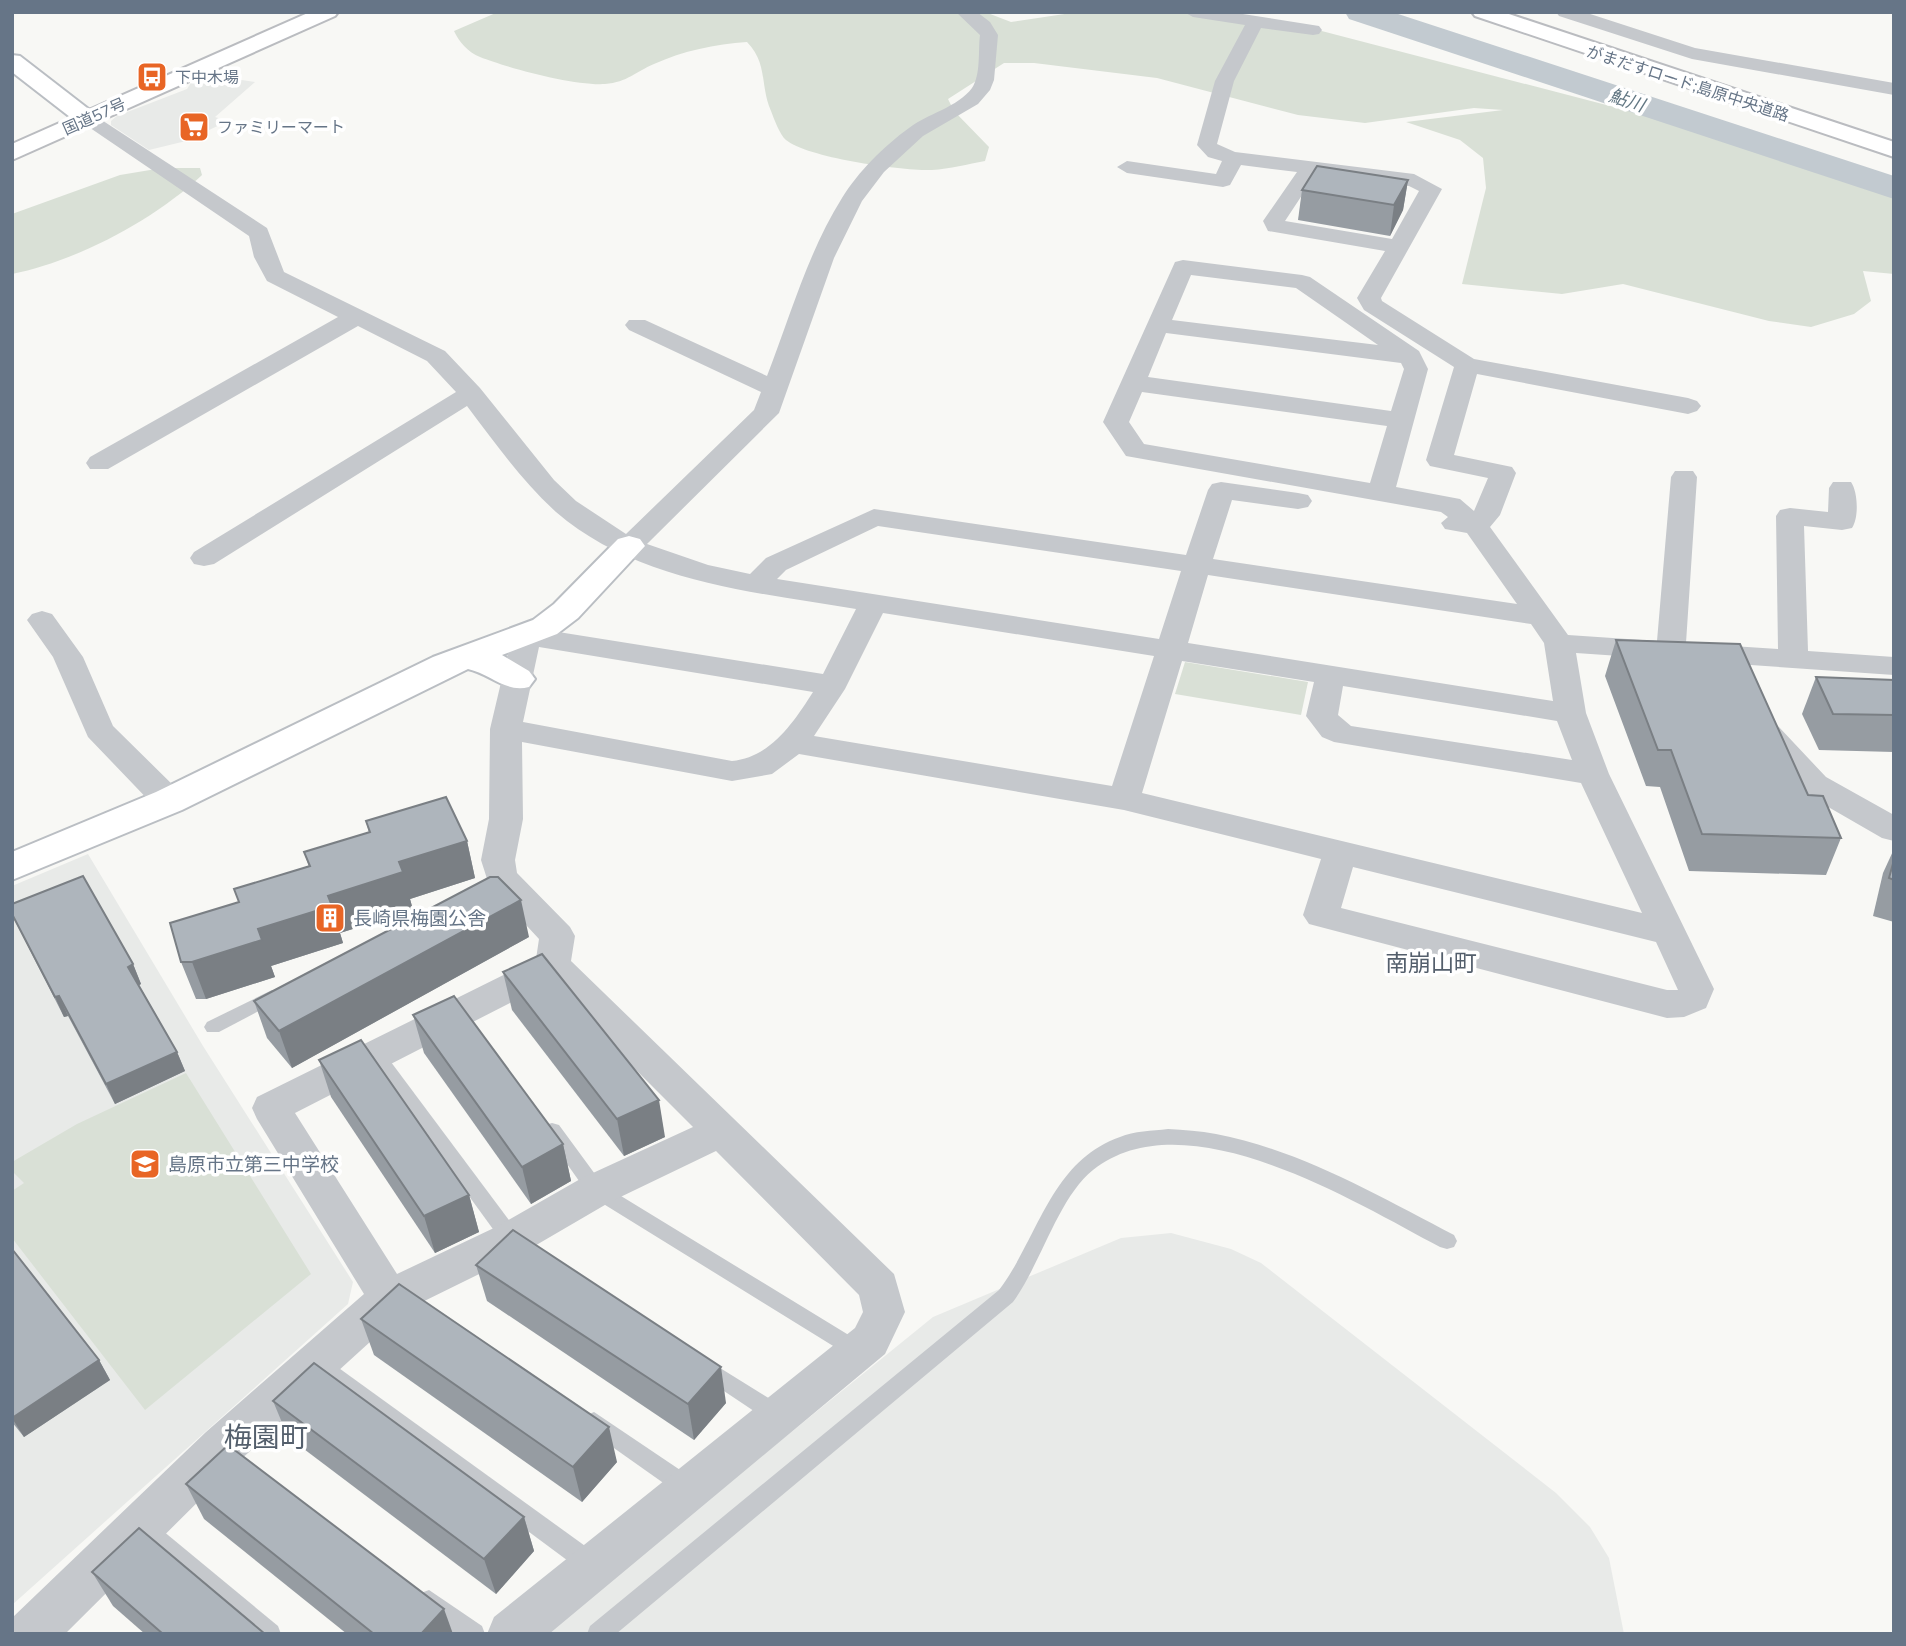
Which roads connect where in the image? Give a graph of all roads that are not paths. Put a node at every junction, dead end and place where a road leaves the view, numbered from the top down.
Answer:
1 (328, 12) edge
2 (965, 12) edge
3 (1193, 12) edge
4 (1482, 12) edge
5 (1565, 12) edge
6 (1256, 22) junction
7 (1312, 30) dead end
8 (12, 61) edge
9 (1894, 89) edge
10 (87, 119) junction
11 (1894, 150) edge
12 (12, 153) edge
13 (1234, 158) junction
14 (1126, 167) dead end
15 (1311, 167) junction
16 (1400, 247) junction
17 (356, 317) junction
18 (637, 325) dead end
19 (1159, 325) junction
20 (1410, 356) junction
21 (1467, 365) junction
22 (1134, 383) junction
23 (777, 390) junction
24 (471, 393) junction
25 (1688, 406) dead end
26 (1401, 420) junction
27 (99, 463) dead end
28 (1684, 477) dead end
29 (1842, 488) dead end
30 (1381, 493) junction
31 (1476, 526) junction
32 (629, 546) junction
33 (204, 558) dead end
34 (1197, 565) junction
35 (756, 584) junction
36 (873, 603) junction
37 (1543, 617) junction
38 (42, 620) dead end
39 (527, 636) junction
40 (1559, 643) junction
41 (1671, 650) junction
42 (1171, 651) junction
43 (463, 657) junction
44 (1793, 658) junction
45 (1894, 666) edge
46 (1330, 676) junction
47 (517, 679) junction
48 (1750, 682) junction
49 (831, 685) junction
50 (1570, 713) junction
51 (506, 729) junction
52 (789, 742) junction
53 (1593, 774) junction
54 (1124, 799) junction
55 (169, 801) junction
56 (1894, 830) edge
57 (1340, 852) junction
58 (12, 867) edge
59 (1671, 933) junction
60 (553, 965) junction
61 (285, 990) edge
62 (213, 1027) dead end
63 (376, 1055) junction
64 (538, 1112) edge
65 (720, 1132) junction
66 (596, 1191) junction
67 (1447, 1241) dead end
68 (522, 1247) junction
69 (408, 1298) junction
70 (858, 1350) junction
71 (685, 1354) edge
72 (316, 1363) junction
73 (576, 1409) edge
74 (778, 1415) junction
75 (689, 1488) junction
76 (141, 1526) junction
77 (594, 1566) junction
78 (408, 1585) edge
79 (30, 1634) edge
80 (270, 1634) edge
81 (474, 1634) edge
82 (511, 1634) edge
83 (598, 1634) edge

1 - 10 main road, 国道57号
2 - 23 street
3 - 6 street
4 - 11 main road, がまだすロード;島原中央道路
5 - 9 street
6 - 7 street
6 - 13 street
8 - 10 main road
10 - 12 main road, 国道57号
10 - 17 street
13 - 14 street
13 - 15 street
15 - 16 street
15 - 16 street
16 - 21 street
17 - 24 street
17 - 27 street
18 - 23 street
19 - 20 street
19 - 20 street
19 - 22 street
20 - 26 street
21 - 25 street
21 - 31 street
22 - 26 street
22 - 30 street
23 - 32 street
24 - 32 street
24 - 33 street
26 - 30 street
28 - 41 street
29 - 44 street
30 - 31 street
31 - 34 street
31 - 37 street
32 - 35 street
32 - 39 main road
34 - 35 street
34 - 37 street
34 - 42 street
35 - 36 street
36 - 42 street
36 - 49 street
37 - 40 street
38 - 55 street
39 - 43 main road
39 - 47 street
39 - 49 street
40 - 41 street
40 - 50 street
41 - 48 street
42 - 46 street
42 - 54 street
43 - 47 main road
43 - 55 main road
44 - 45 street
44 - 48 street
46 - 50 street
46 - 53 street
47 - 51 street
48 - 56 street
49 - 52 street
50 - 53 street
51 - 52 street
51 - 60 street
52 - 54 street
53 - 59 street
54 - 57 street
55 - 58 main road
57 - 59 street
57 - 59 street
60 - 63 street
60 - 65 street
61 - 62 lane
63 - 68 lane
63 - 69 street
64 - 66 lane
65 - 66 street
65 - 70 street
66 - 68 street
66 - 70 lane
67 - 83 lane
68 - 69 street
69 - 72 street
70 - 74 street
71 - 74 lane
72 - 76 street
72 - 77 lane
73 - 75 lane
74 - 75 street
75 - 77 street
76 - 79 street
76 - 80 lane
77 - 82 street
78 - 81 lane

